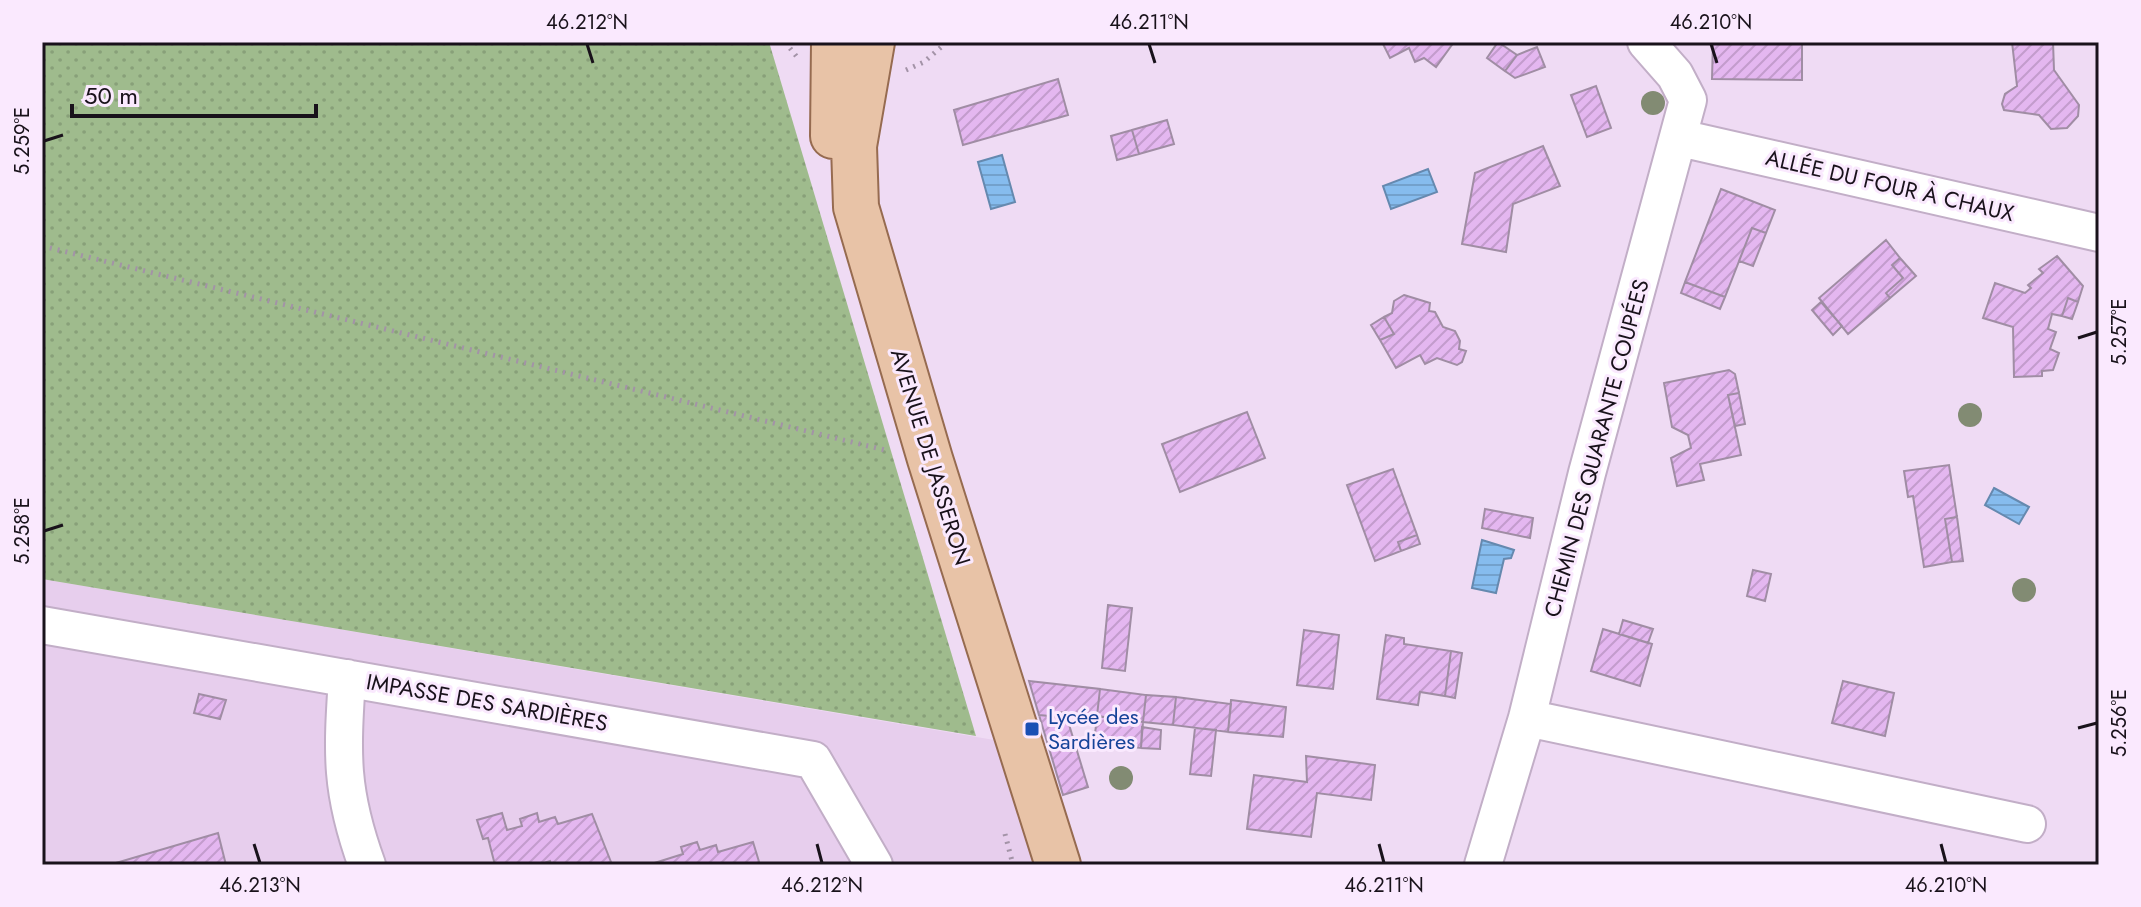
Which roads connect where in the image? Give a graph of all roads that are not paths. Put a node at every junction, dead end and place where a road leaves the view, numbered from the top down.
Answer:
1 (834, 42) edge
2 (872, 42) edge
3 (1646, 42) edge
4 (1680, 138) junction
5 (2099, 233) edge
6 (42, 625) edge
7 (347, 678) junction
8 (1527, 718) junction
9 (2027, 824) dead end
10 (367, 865) edge
11 (874, 865) edge
12 (1030, 865) edge
13 (1058, 865) edge
14 (1483, 865) edge

1 - 12 main road, AVENUE DE JASSERON
2 - 13 main road, AVENUE DE JASSERON
3 - 4 street, CHEMIN DES QUARANTE COUPÉES
4 - 5 street, ALLÉE DU FOUR À CHAUX
4 - 8 street, CHEMIN DES QUARANTE COUPÉES
6 - 7 street, IMPASSE DES SARDIÈRES
7 - 10 street
7 - 11 street, IMPASSE DES SARDIÈRES
8 - 9 street
8 - 14 street, CHEMIN DES QUARANTE COUPÉES

